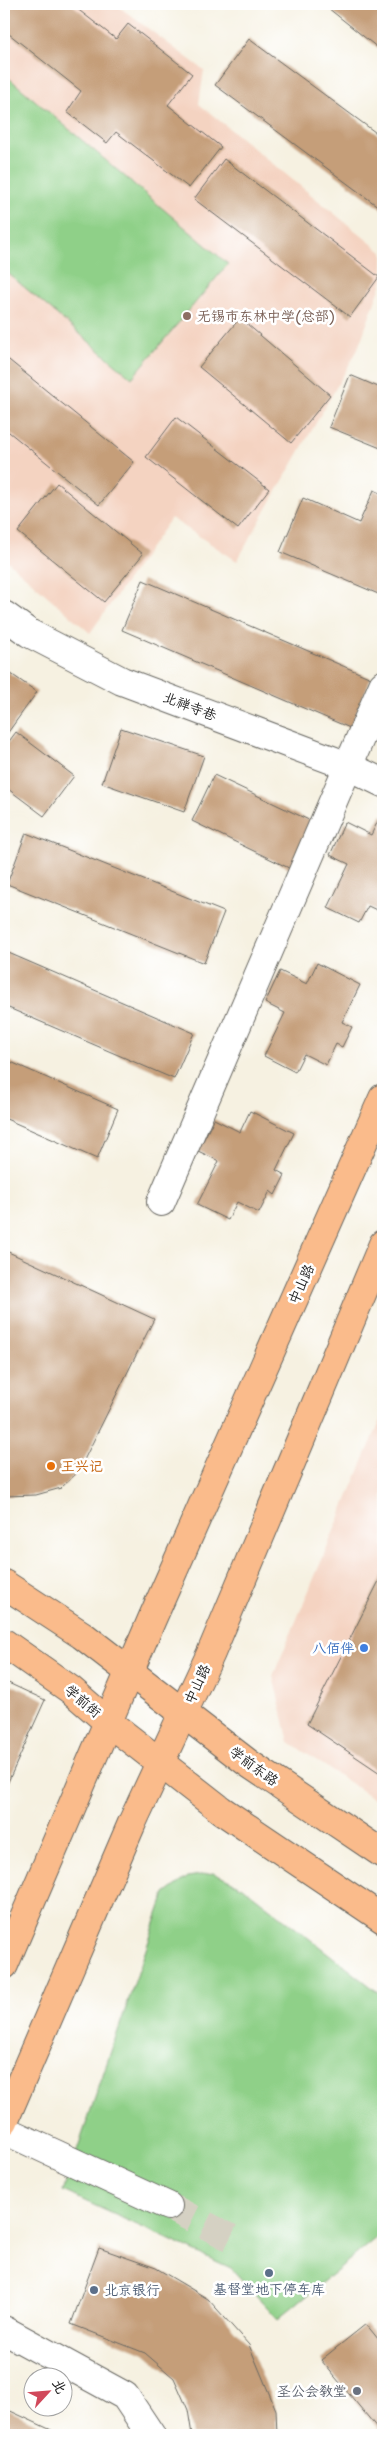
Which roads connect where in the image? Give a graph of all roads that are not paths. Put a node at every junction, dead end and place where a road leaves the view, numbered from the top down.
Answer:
1 (4, 615) edge
2 (383, 685) edge
3 (348, 766) junction
4 (383, 783) edge
5 (383, 1098) edge
6 (161, 1202) dead end
7 (383, 1244) edge
8 (4, 1584) edge
9 (4, 1643) edge
10 (130, 1671) junction
11 (183, 1713) junction
12 (108, 1722) junction
13 (160, 1763) junction
14 (383, 1854) edge
15 (383, 1919) edge
16 (4, 1965) edge
17 (4, 2120) edge
18 (4, 2130) edge
19 (168, 2206) tunnel mouth
20 (4, 2330) edge
21 (151, 2435) edge

1 - 3 street, 北禅寺巷
2 - 3 street
3 - 4 street, 北禅寺巷
3 - 6 street
5 - 10 main road, 中山路
7 - 11 main road, 中山路
8 - 10 main road
9 - 12 main road, 学前街
10 - 11 main road, 学前东路
10 - 12 main road, 中山路
11 - 13 main road, 中山路
11 - 14 main road, 学前东路
12 - 13 main road, 学前街
12 - 16 main road, 中山路
13 - 15 main road
13 - 17 main road, 中山路
18 - 19 street
20 - 21 street

